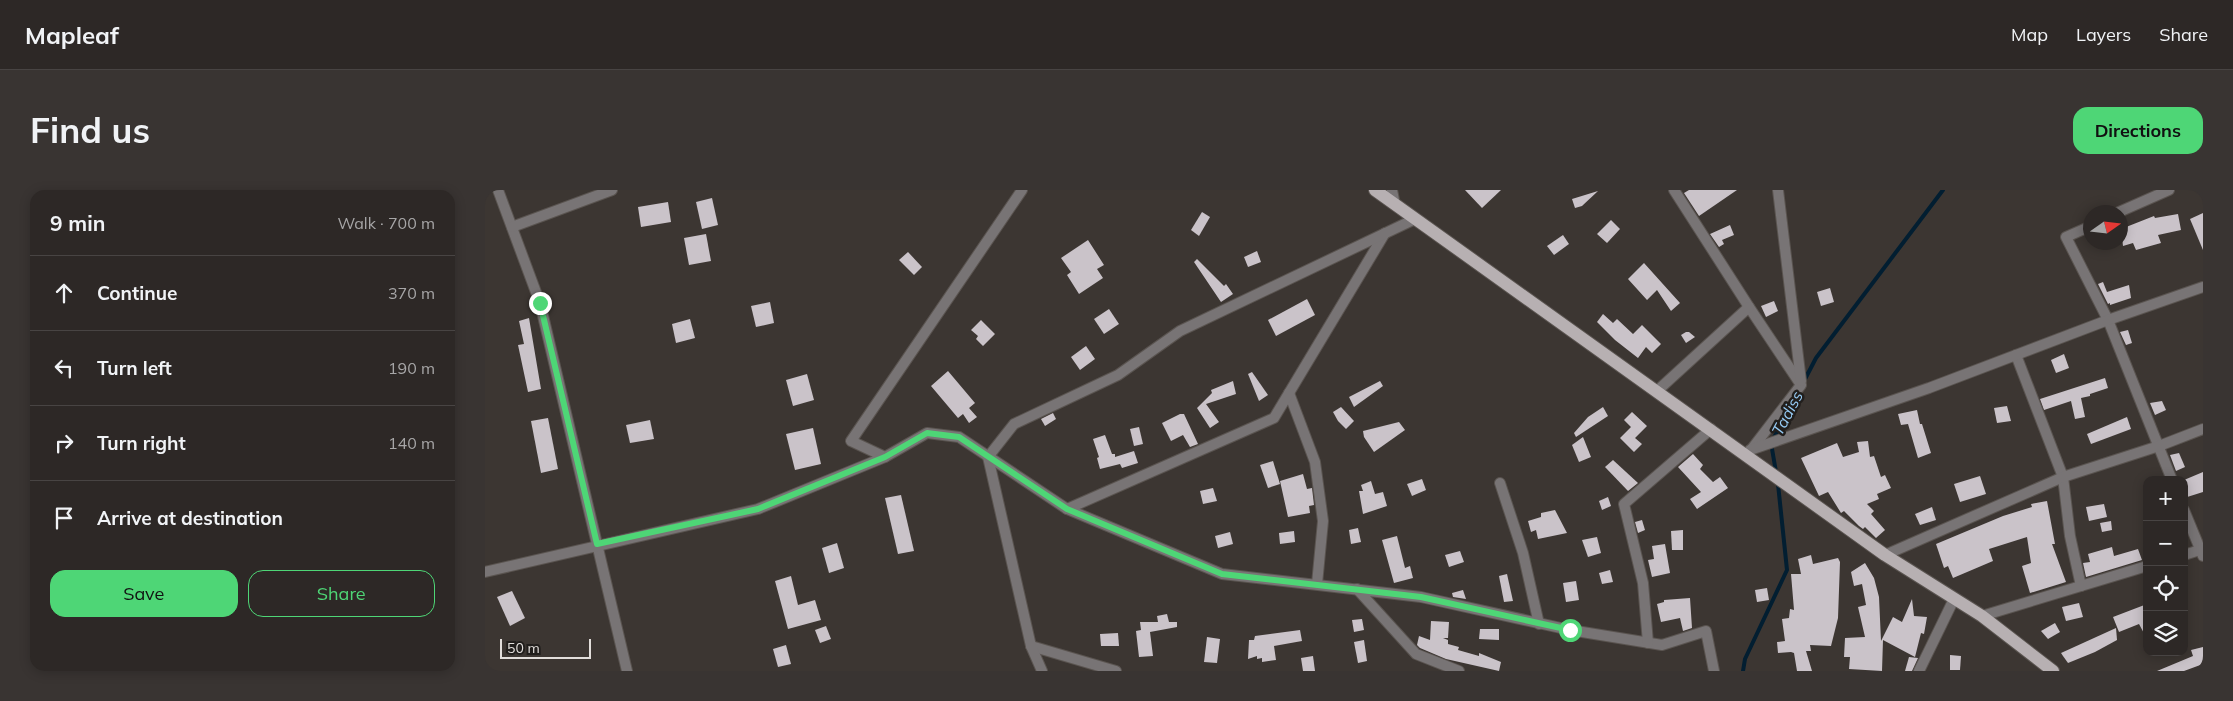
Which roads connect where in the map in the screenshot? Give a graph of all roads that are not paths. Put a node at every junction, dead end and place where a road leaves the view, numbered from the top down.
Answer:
1 (498, 190) edge
2 (612, 190) edge
3 (1022, 190) edge
4 (1375, 190) edge
5 (1392, 190) edge
6 (1674, 190) edge
7 (1777, 190) edge
8 (2169, 190) edge
9 (1395, 205) junction
10 (2128, 208) edge
11 (1415, 218) junction
12 (512, 227) junction
13 (2083, 230) edge
14 (1385, 233) junction
15 (2203, 287) edge
16 (1749, 307) junction
17 (2108, 320) junction
18 (2015, 355) junction
19 (1801, 384) junction
20 (1657, 391) junction
21 (1289, 393) junction
22 (1711, 429) junction
23 (2203, 429) edge
24 (2159, 446) junction
25 (1749, 452) junction
26 (885, 457) junction
27 (988, 457) junction
28 (2171, 476) edge
29 (2063, 477) junction
30 (1500, 483) dead end
31 (1067, 509) junction
32 (2188, 519) edge
33 (597, 544) junction
34 (2202, 552) edge
35 (2188, 554) edge
36 (1885, 555) junction
37 (2143, 567) edge
38 (485, 572) edge
39 (1317, 584) junction
40 (2081, 586) junction
41 (1357, 589) junction
42 (1955, 599) junction
43 (1981, 616) junction
44 (1539, 624) junction
45 (1648, 643) junction
46 (1031, 646) junction
47 (627, 671) edge
48 (1043, 671) edge
49 (1116, 671) edge
50 (1459, 671) edge
51 (1714, 671) edge
52 (1919, 671) edge
53 (2053, 671) edge

1 - 12 street
2 - 12 street
3 - 26 street
4 - 9 main road
5 - 9 street
6 - 16 street
7 - 19 street
8 - 10 street
9 - 11 main road
11 - 14 street
11 - 20 main road
12 - 33 street
13 - 17 street
14 - 21 street
14 - 27 street
15 - 17 street
16 - 19 street
16 - 20 street
17 - 18 street
17 - 24 street
18 - 25 street
18 - 29 street
19 - 25 street
20 - 22 main road
21 - 31 street
21 - 39 street
22 - 25 main road
22 - 45 street
23 - 24 street
24 - 28 street
24 - 29 street
25 - 36 main road
26 - 27 street
26 - 33 street
27 - 31 street
27 - 46 street
29 - 36 street
29 - 40 street
30 - 44 street
31 - 39 street
32 - 34 street
33 - 38 street
33 - 47 street
34 - 35 street
36 - 42 main road
37 - 40 street
39 - 41 street
40 - 43 street
41 - 44 street
41 - 50 street
42 - 43 main road
42 - 52 street
43 - 53 main road
44 - 45 street
45 - 51 street
46 - 48 street
46 - 49 street

